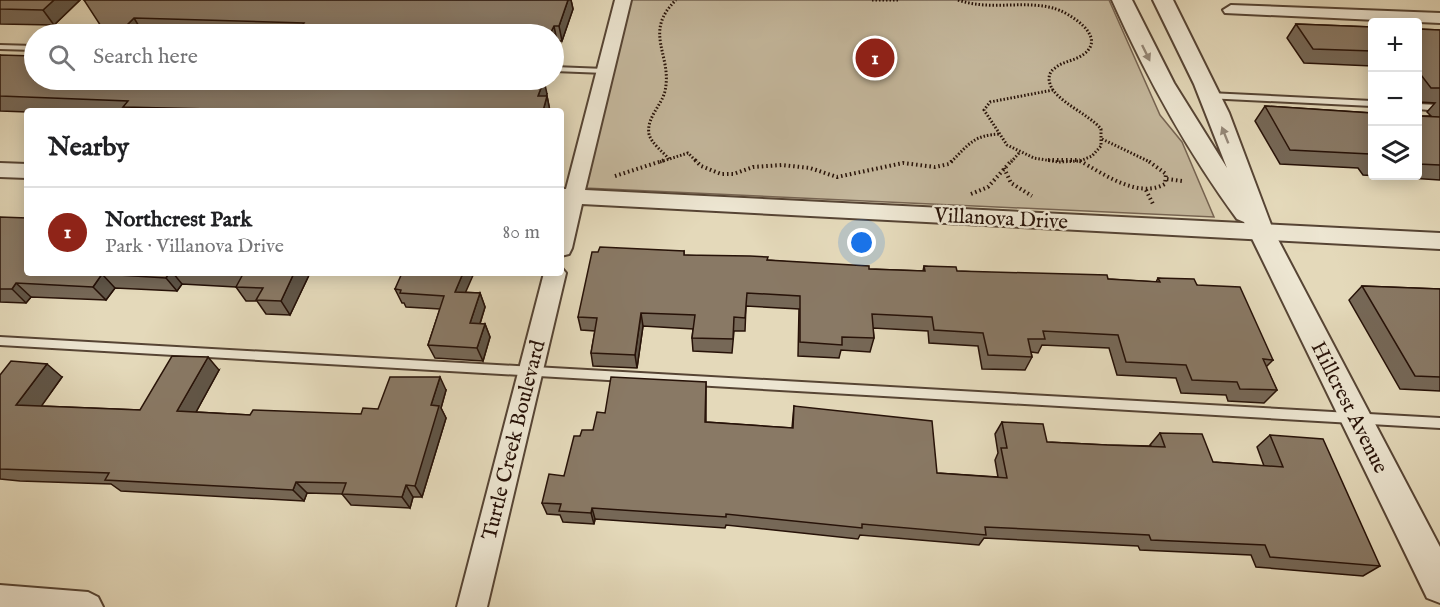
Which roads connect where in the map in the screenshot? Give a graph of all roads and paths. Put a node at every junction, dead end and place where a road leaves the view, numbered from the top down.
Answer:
1 (623, 0) edge
2 (676, 0) edge
3 (872, 0) edge
4 (900, 0) edge
5 (958, 0) edge
6 (1122, 0) edge
7 (1163, 0) edge
8 (1231, 10) dead end
9 (1440, 18) edge
10 (0, 47) edge
11 (24, 48) edge
12 (564, 69) edge
13 (605, 71) junction
14 (1053, 90) junction
15 (1209, 96) junction
16 (1368, 104) edge
17 (1422, 107) edge
18 (1440, 108) edge
19 (1001, 134) junction
20 (1102, 139) junction
21 (1020, 152) junction
22 (669, 159) junction
23 (1080, 161) junction
24 (1004, 168) junction
25 (0, 170) edge
26 (24, 171) edge
27 (1167, 179) junction
28 (1182, 181) dead end
29 (1146, 190) junction
30 (966, 195) dead end
31 (567, 197) edge
32 (1035, 197) dead end
33 (1153, 204) dead end
34 (564, 222) edge
35 (1260, 230) junction
36 (1440, 241) edge
37 (554, 276) edge
38 (0, 341) edge
39 (530, 371) junction
40 (1355, 417) junction
41 (1440, 423) edge
42 (1440, 585) edge
43 (0, 600) edge
44 (88, 607) edge
45 (472, 607) edge

1 - 13 street
2 - 22 path
3 - 4 path
5 - 14 path
6 -> 35 street, Hillcrest Avenue
7 - 15 street, Hillcrest Avenue
8 - 9 street
10 - 11 lane
12 - 13 lane
13 - 31 street
14 - 19 path
14 - 20 path
15 - 16 lane
35 -> 15 street, Hillcrest Avenue
17 - 18 lane
19 - 21 path
19 - 22 path
20 - 23 path
20 - 27 path
21 - 23 path
21 - 24 path
22 - 31 path
23 - 29 path
24 - 30 path
24 - 32 path
25 - 26 street
27 - 28 path
27 - 29 path
29 - 33 path
31 - 34 street
31 - 35 street, Villanova Drive
35 - 36 street, Villanova Drive
35 - 40 street, Hillcrest Avenue
37 - 39 street, Turtle Creek Boulevard
38 - 39 lane
39 - 40 lane
39 - 45 street, Turtle Creek Boulevard
40 - 41 lane
40 - 42 street, Hillcrest Avenue
43 - 44 street

